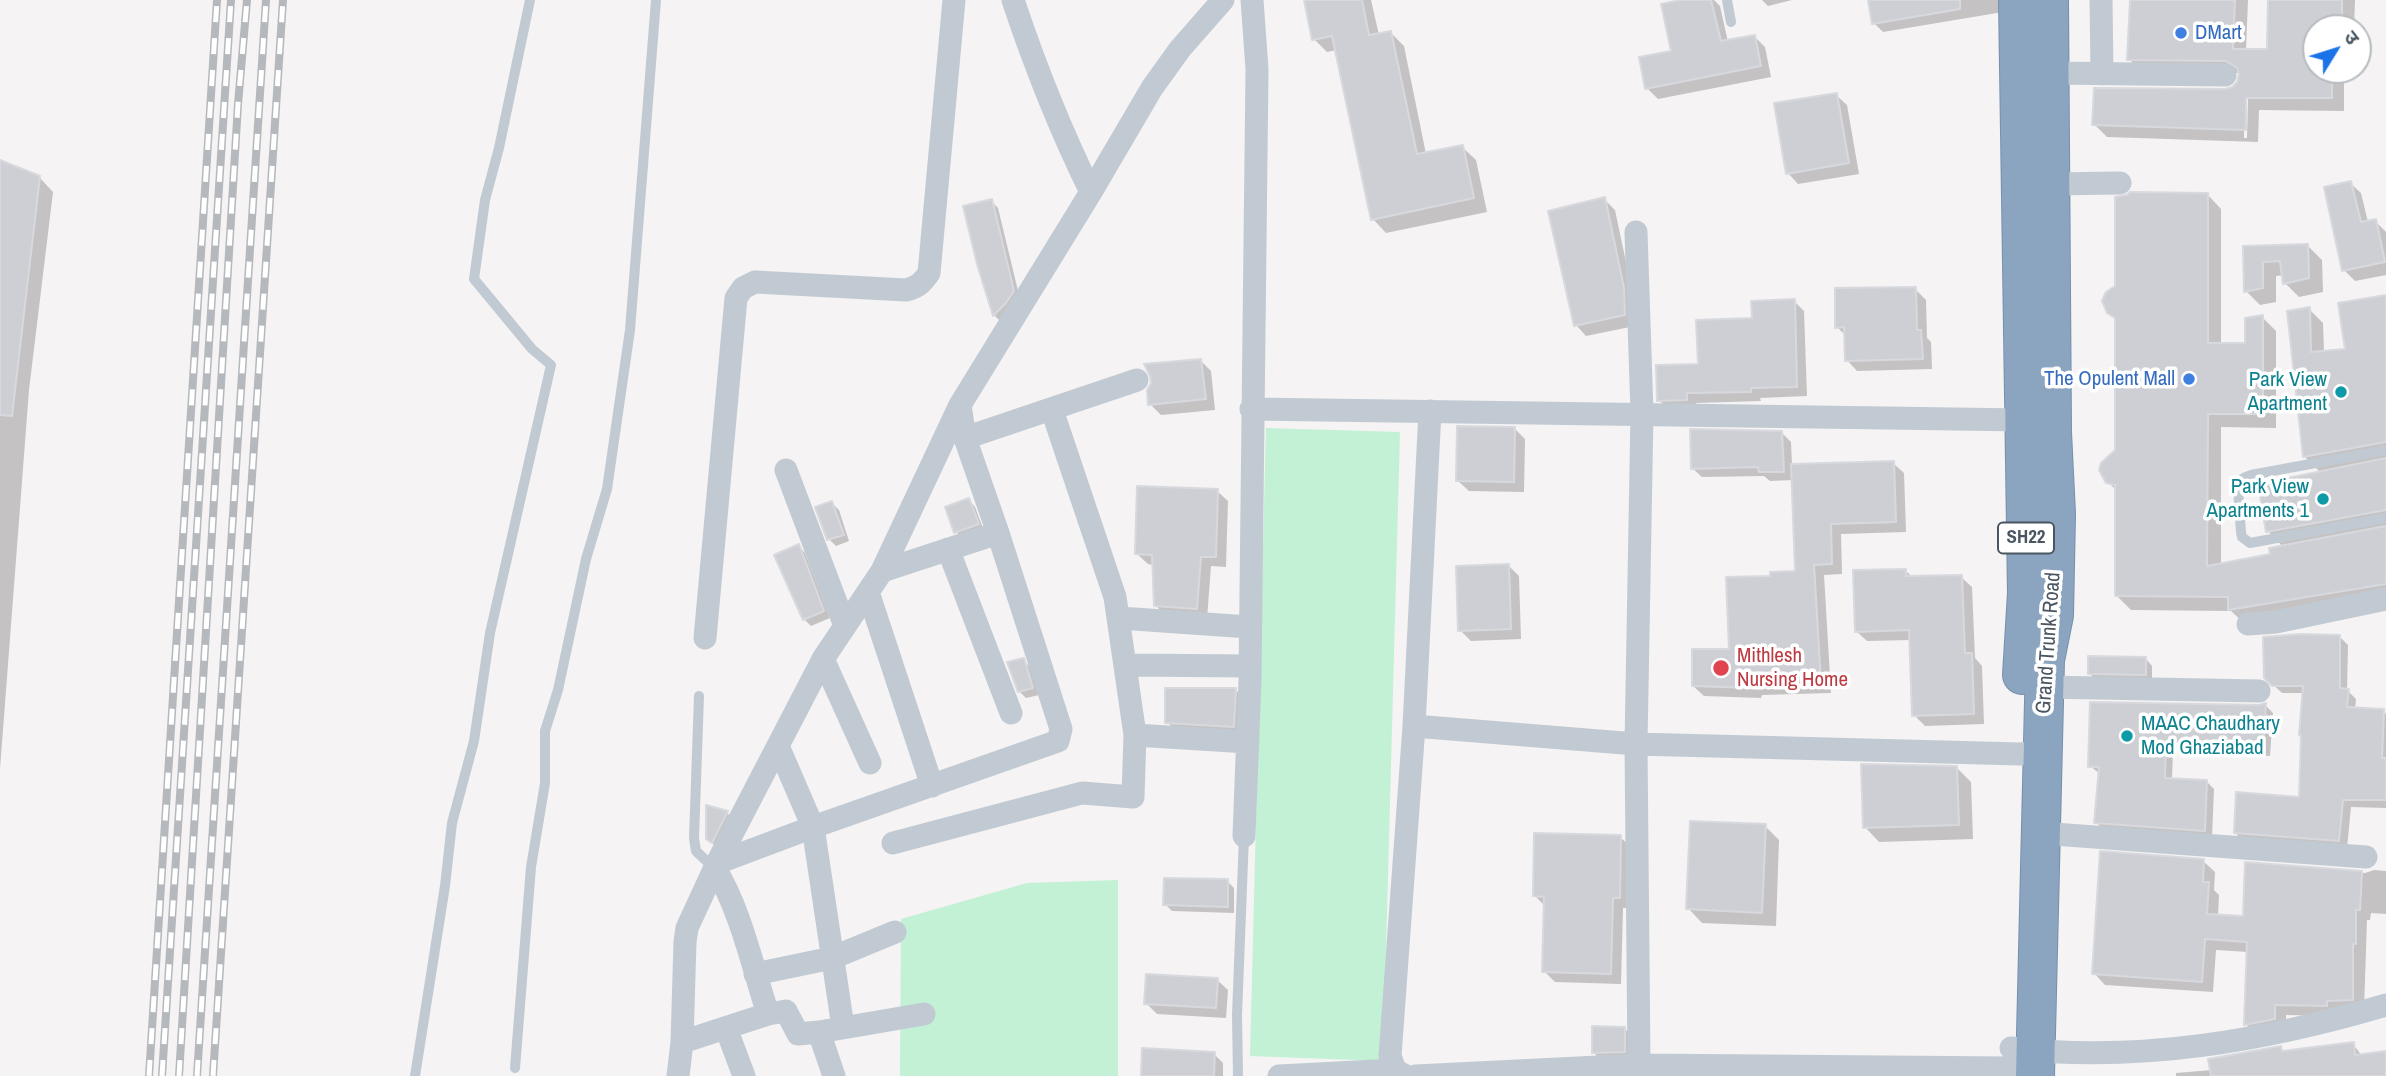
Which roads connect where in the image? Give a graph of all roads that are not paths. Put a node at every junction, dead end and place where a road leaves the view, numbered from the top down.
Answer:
1 (530, 0) edge
2 (656, 0) edge
3 (954, 0) edge
4 (1013, 0) edge
5 (1223, 0) edge
6 (1252, 0) edge
7 (1727, 0) edge
8 (2018, 0) edge
9 (2049, 0) edge
10 (2101, 0) edge
11 (1731, 22) dead end
12 (2049, 73) junction
13 (2102, 74) junction
14 (2225, 75) dead end
15 (2120, 183) dead end
16 (2050, 184) junction
17 (1091, 192) junction
18 (1636, 232) dead end
19 (1137, 380) dead end
20 (960, 405) junction
21 (1251, 409) junction
22 (1052, 410) junction
23 (1430, 411) junction
24 (1642, 413) junction
25 (2038, 426) junction
26 (965, 438) junction
27 (2386, 450) edge
28 (786, 470) dead end
29 (2386, 517) edge
30 (998, 533) junction
31 (948, 549) junction
32 (882, 571) junction
33 (868, 592) junction
34 (2386, 599) edge
35 (1120, 618) junction
36 (2248, 624) dead end
37 (845, 626) junction
38 (1249, 627) junction
39 (705, 638) dead end
40 (823, 659) junction
41 (1126, 665) junction
42 (1250, 666) junction
43 (2044, 687) junction
44 (2259, 691) dead end
45 (699, 696) dead end
46 (1011, 713) dead end
47 (1413, 726) junction
48 (1135, 735) junction
49 (1248, 741) junction
50 (1636, 744) junction
51 (778, 746) junction
52 (2031, 753) junction
53 (870, 763) dead end
54 (932, 786) junction
55 (813, 827) junction
56 (2040, 833) junction
57 (1244, 836) joint
58 (893, 843) dead end
59 (2365, 857) dead end
60 (716, 866) junction
61 (895, 932) dead end
62 (832, 958) junction
63 (755, 974) junction
64 (2386, 1005) edge
65 (768, 1014) junction
66 (924, 1014) dead end
67 (843, 1027) junction
68 (726, 1028) junction
69 (819, 1032) junction
70 (682, 1042) junction
71 (2020, 1064) edge
72 (1639, 1065) junction
73 (515, 1068) dead end
74 (1708, 1071) edge
75 (1547, 1072) edge
76 (1406, 1074) edge
77 (415, 1076) edge
78 (678, 1076) edge
79 (744, 1076) edge
80 (834, 1076) edge
81 (1238, 1076) edge
82 (1279, 1076) edge

1 - 77 lane
2 - 73 lane
3 - 39 street
4 - 17 street
5 - 17 street
6 - 21 street
7 - 11 lane
8 - 25 highway, Grand Trunk Road / SH22
9 - 12 highway, Grand Trunk Road / SH22
10 - 13 street
12 - 13 street
12 - 16 highway, Grand Trunk Road / SH22
13 - 14 street
15 - 16 street
16 - 25 highway, Grand Trunk Road / SH22
17 - 20 street
18 - 24 street
19 - 22 street
20 - 26 street
20 - 32 street
21 - 23 street
21 - 38 street
22 - 26 street
22 - 35 street
23 - 24 street
23 - 47 street
24 - 25 street
24 - 50 street
25 - 43 highway, Grand Trunk Road / SH22
25 - 52 highway, Grand Trunk Road / SH22
26 - 30 street
27 - 29 lane
28 - 37 street
30 - 31 street
30 - 54 street
31 - 32 street
31 - 46 street
32 - 33 street
33 - 37 street
33 - 54 street
34 - 36 street
35 - 38 street
35 - 41 street
37 - 40 street
38 - 42 street
40 - 51 street
40 - 53 street
41 - 42 street
41 - 48 street
42 - 49 street
43 - 44 street
43 - 52 highway, Grand Trunk Road / SH22
45 - 60 lane
47 - 50 street
47 - 76 street
48 - 49 street
48 - 58 street
49 - 57 street
50 - 52 street
50 - 72 street
51 - 55 street
51 - 60 street
52 - 56 highway, Grand Trunk Road / SH22
52 - 71 highway, Grand Trunk Road / SH22
54 - 55 street
55 - 60 street
55 - 62 street
56 - 59 street
56 - 71 highway, Grand Trunk Road / SH22
57 - 81 lane
60 - 63 street
60 - 70 street
61 - 62 street
62 - 63 street
62 - 67 street
63 - 65 street
64 - 71 street
65 - 68 street
65 - 69 street
66 - 67 street
67 - 69 street
68 - 70 street
68 - 79 street
69 - 80 street
70 - 78 street
71 - 74 street
72 - 74 street
72 - 75 street
75 - 76 street
76 - 82 street

